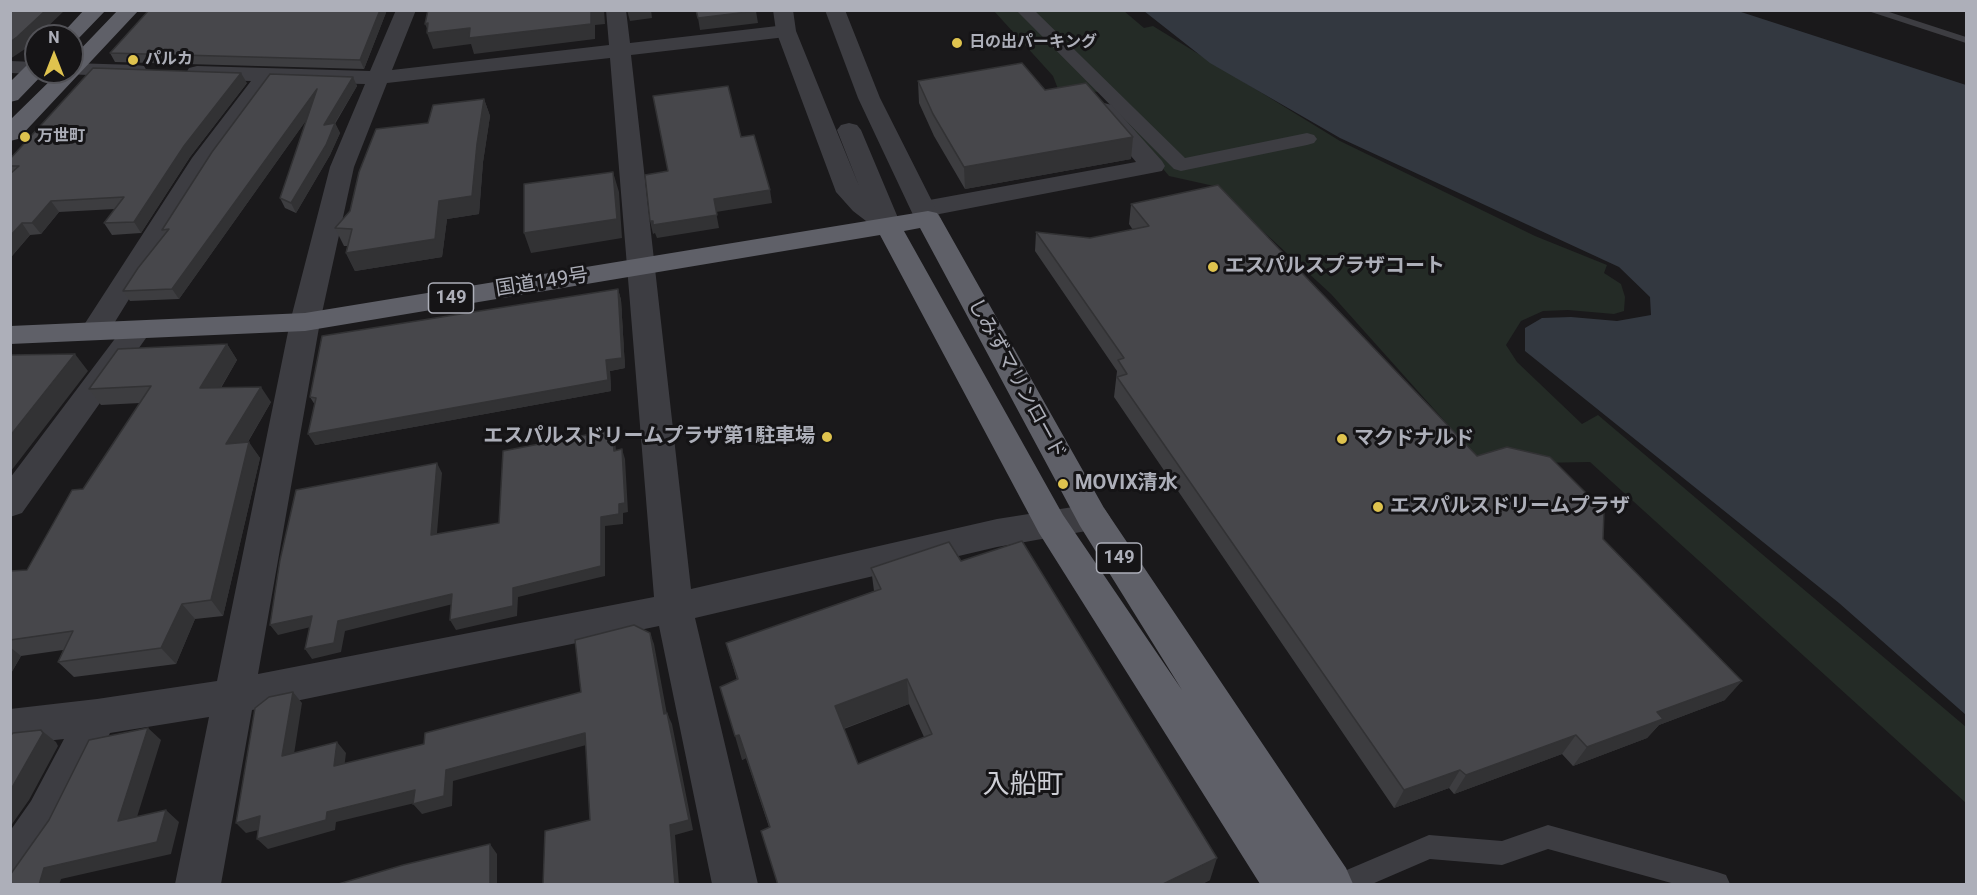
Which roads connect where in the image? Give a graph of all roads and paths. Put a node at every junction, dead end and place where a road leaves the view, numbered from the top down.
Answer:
1 (96, 10) edge
2 (129, 10) edge
3 (406, 10) edge
4 (616, 10) edge
5 (835, 10) edge
6 (854, 10) edge
7 (1024, 10) edge
8 (1870, 10) edge
9 (82, 24) edge
10 (799, 26) edge
11 (1966, 40) edge
12 (621, 49) junction
13 (84, 57) edge
14 (84, 70) edge
15 (153, 72) edge
16 (176, 72) edge
17 (267, 75) junction
18 (883, 77) dead end
19 (377, 78) junction
20 (24, 81) edge
21 (58, 84) edge
22 (1083, 87) edge
23 (10, 95) edge
24 (903, 117) dead end
25 (10, 134) edge
26 (1306, 139) dead end
27 (898, 155) junction
28 (926, 214) junction
29 (888, 225) junction
30 (640, 267) junction
31 (305, 322) junction
32 (136, 330) junction
33 (95, 332) junction
34 (10, 335) edge
35 (10, 504) edge
36 (1092, 517) junction
37 (1050, 524) junction
38 (674, 608) junction
39 (233, 696) junction
40 (98, 717) junction
41 (10, 727) edge
42 (10, 871) edge
43 (198, 885) edge
44 (735, 885) edge
45 (1286, 885) edge
46 (1330, 885) edge
47 (1344, 885) edge
48 (1717, 885) edge

1 - 9 highway
2 - 13 highway
3 - 19 street
4 - 12 street
5 - 27 street, しみずマリンロード
6 - 18 street
7 - 26 street
8 - 11 lane
10 - 12 street
10 - 29 street
12 - 19 street
12 - 30 street
14 - 15 street
16 - 17 street
17 - 19 street
17 - 33 street
19 - 31 street
20 - 23 highway
21 - 25 highway
22 - 28 street
24 - 27 street
27 - 28 street, しみずマリンロード
28 - 29 highway, 国道149号 / 149
28 - 36 highway, しみずマリンロード / 149
29 - 30 highway, 国道149号 / 149
29 - 37 highway, 149
30 - 31 highway, 国道149号 / 149
30 - 38 street
31 - 32 highway, 国道149号 / 149
31 - 39 street
32 - 33 highway, 国道149号 / 149
32 - 35 street
33 - 34 highway, 国道149号 / 149
36 - 37 street
36 - 46 highway, しみずマリンロード / 149
37 - 38 street
37 - 45 highway, 149
38 - 39 street
38 - 44 street
39 - 40 street
39 - 43 street
40 - 41 street
40 - 42 street
47 - 48 lane

